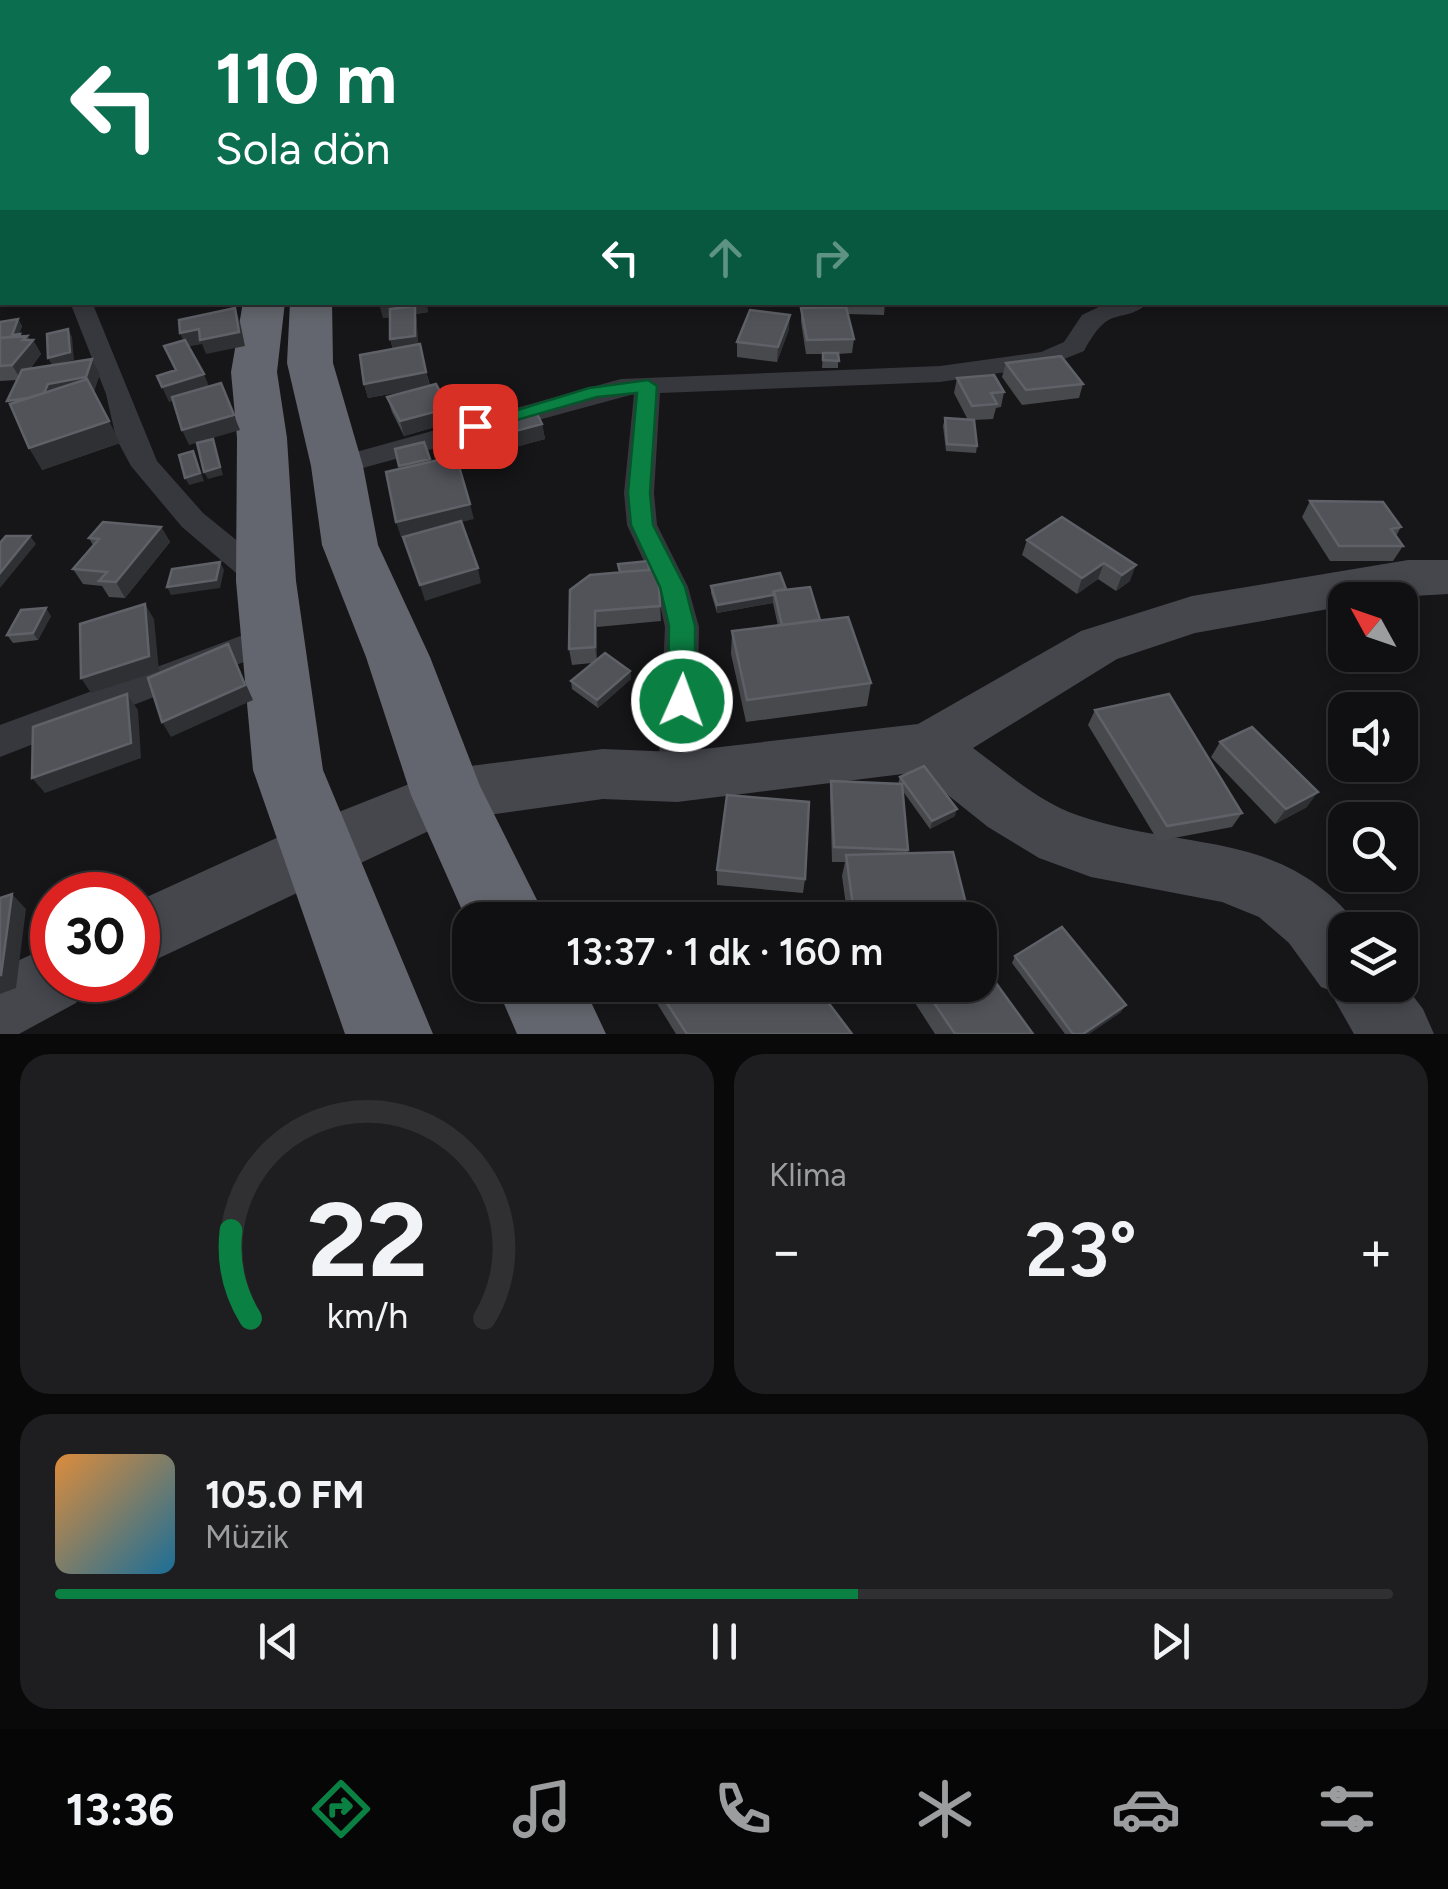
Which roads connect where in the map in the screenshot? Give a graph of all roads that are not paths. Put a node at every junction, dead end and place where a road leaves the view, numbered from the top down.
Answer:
1 (82, 305) edge
2 (264, 305) edge
3 (311, 305) edge
4 (1130, 305) edge
5 (648, 386) junction
6 (338, 466) junction
7 (1448, 577) edge
8 (270, 609) junction
9 (0, 741) edge
10 (928, 747) junction
11 (676, 777) junction
12 (447, 795) junction
13 (318, 849) junction
14 (498, 902) edge
15 (160, 925) edge
16 (1328, 941) edge
17 (30, 990) edge
18 (546, 1002) edge
19 (1373, 1002) edge
20 (0, 1007) edge
21 (389, 1034) edge
22 (562, 1034) edge
23 (1398, 1034) edge

1 - 8 street
2 - 8 highway
3 - 6 highway
4 - 5 street
5 - 6 street
5 - 11 street
6 - 12 highway
7 - 10 street
8 - 9 street
8 - 13 highway
10 - 11 street
10 - 16 street
11 - 12 street
12 - 13 street
12 - 14 highway
13 - 15 street
13 - 21 highway
17 - 20 street
18 - 22 highway
19 - 23 street

